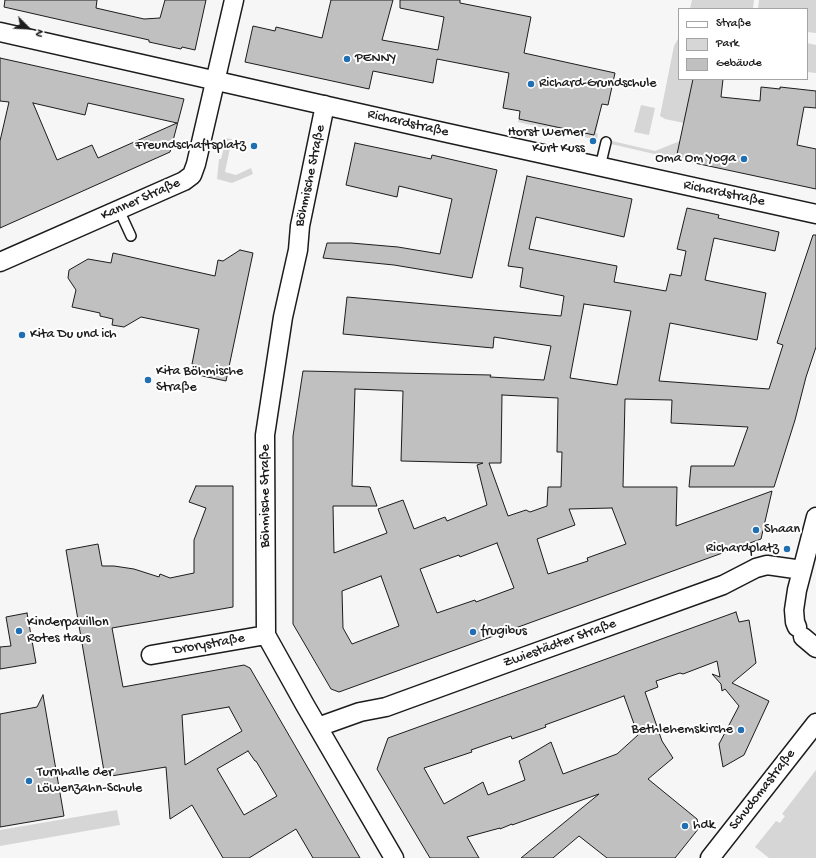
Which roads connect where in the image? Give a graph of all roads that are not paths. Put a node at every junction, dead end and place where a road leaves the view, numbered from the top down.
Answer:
1 (234, 0) edge
2 (0, 32) edge
3 (215, 80) junction
4 (325, 105) junction
5 (606, 142) dead end
6 (600, 167) junction
7 (119, 210) junction
8 (816, 214) edge
9 (131, 236) dead end
10 (0, 262) edge
11 (816, 517) edge
12 (802, 570) junction
13 (266, 635) junction
14 (805, 637) edge
15 (151, 655) dead end
16 (816, 723) edge
17 (318, 726) junction
18 (394, 858) edge
19 (710, 858) edge

1 - 3 street
2 - 3 street, Richardstraße
3 - 4 street, Richardstraße
3 - 7 street, Kanner Straße
4 - 6 street, Richardstraße
4 - 13 street, Böhmische Straße
5 - 6 lane
6 - 8 street, Richardstraße
7 - 9 lane
7 - 10 street, Kanner Straße
11 - 12 street
12 - 14 street
12 - 17 street, Zwiestädter Straße
13 - 15 street, Drorystraße
13 - 17 street, Böhmische Straße
16 - 19 street, Schudomastraße
17 - 18 street, Böhmische Straße

